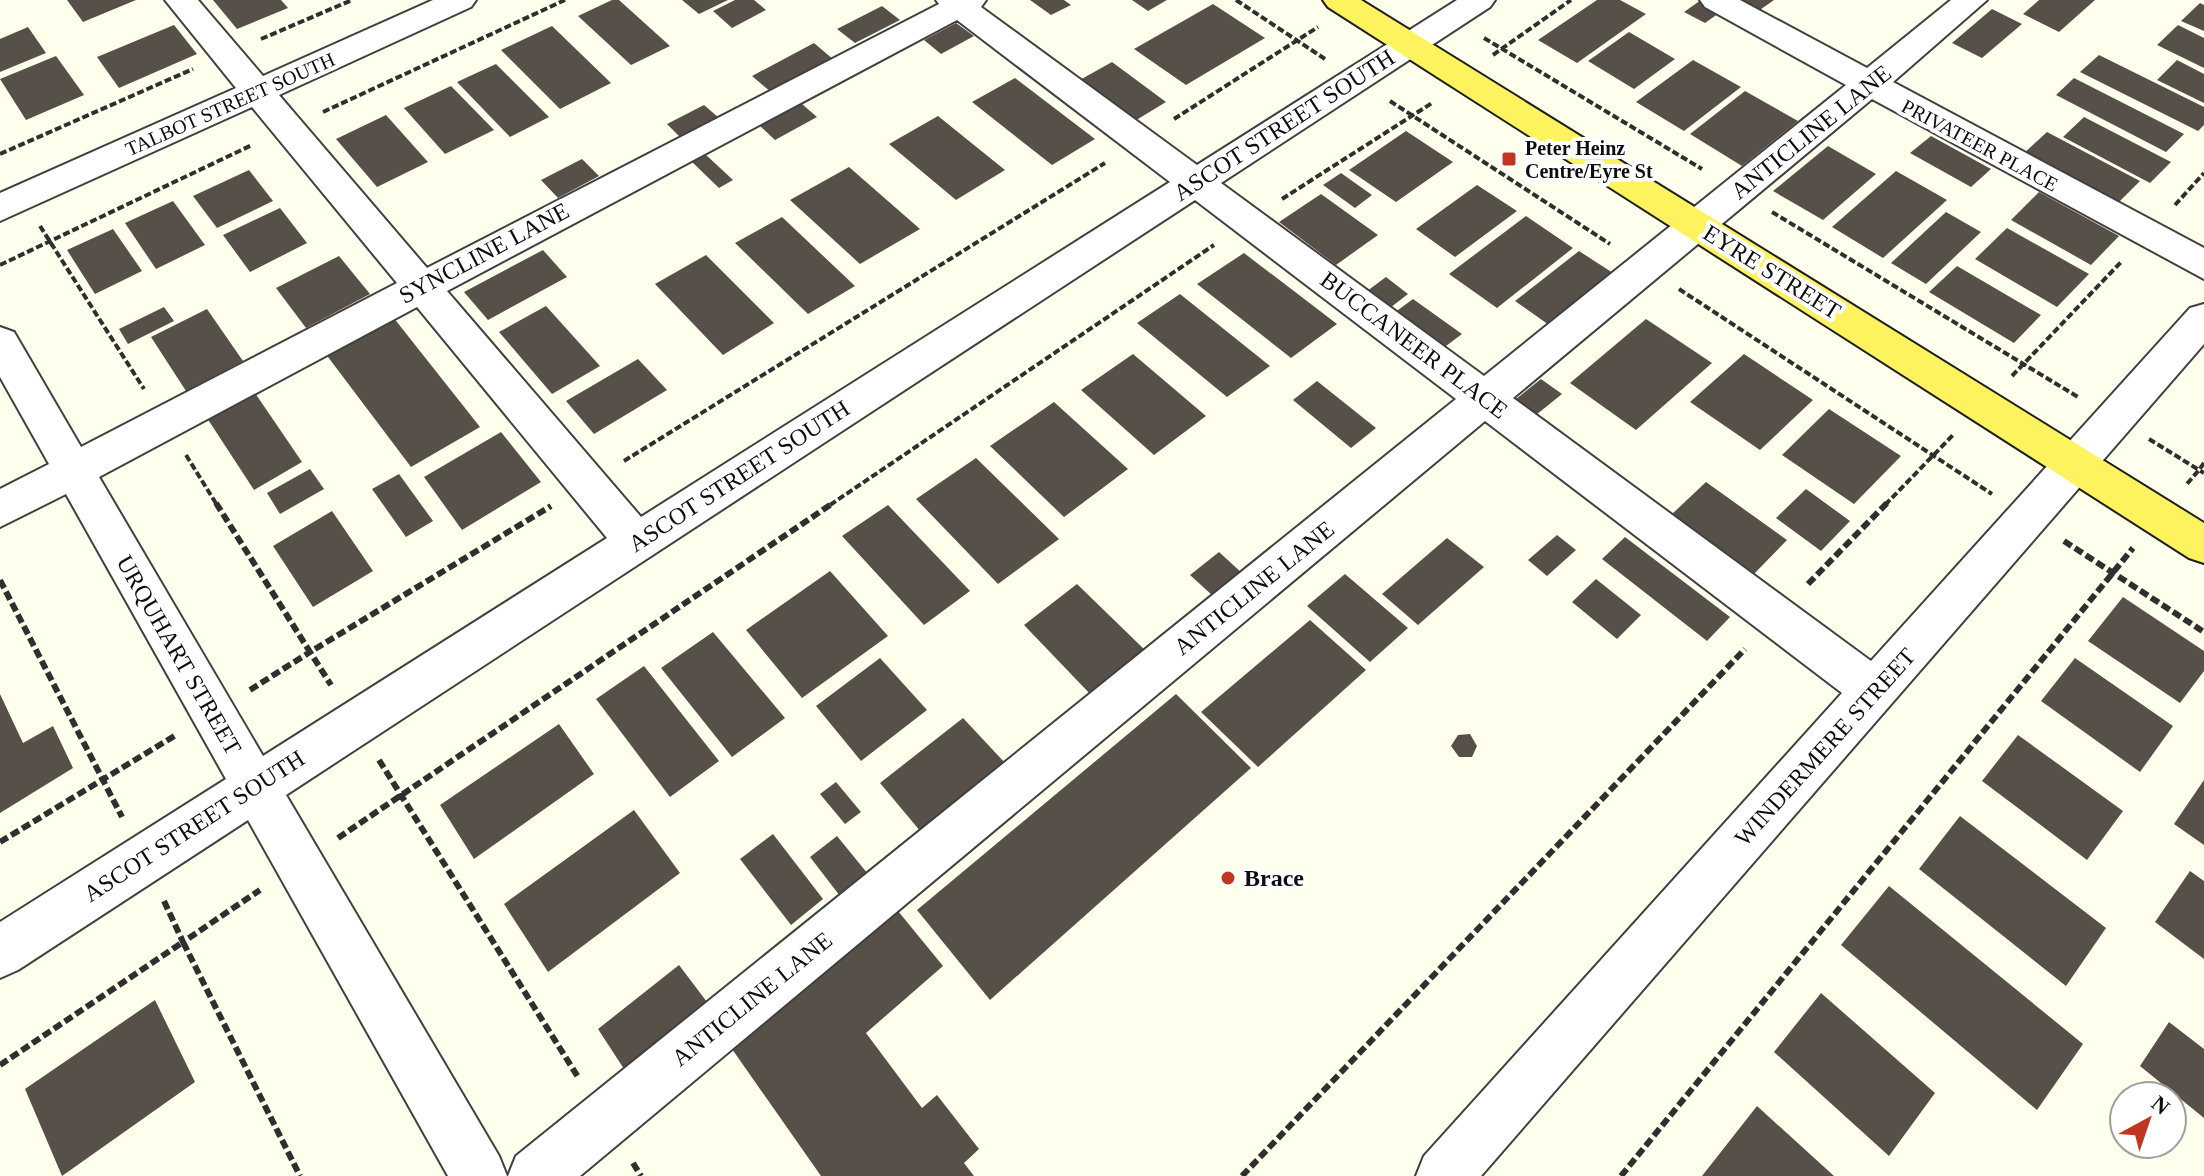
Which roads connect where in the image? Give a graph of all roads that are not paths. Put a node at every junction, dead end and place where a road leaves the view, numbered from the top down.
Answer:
1 (181, 0) edge
2 (460, 0) edge
3 (1479, 0) edge
4 (1716, 0) edge
5 (1971, 0) edge
6 (960, 2) edge
7 (1346, 4) edge
8 (1410, 45) junction
9 (1868, 85) junction
10 (256, 91) junction
11 (1197, 181) junction
12 (0, 208) edge
13 (1697, 225) junction
14 (2204, 265) edge
15 (420, 287) junction
16 (2204, 318) edge
17 (0, 342) edge
18 (1486, 398) junction
19 (2076, 463) junction
20 (75, 470) junction
21 (0, 509) edge
22 (636, 542) junction
23 (2204, 545) edge
24 (1875, 691) junction
25 (255, 788) junction
26 (0, 952) edge
27 (479, 1176) edge
28 (536, 1176) edge
29 (1444, 1176) edge

1 - 10 street
2 - 10 street, TALBOT STREET SOUTH
3 - 8 street, ASCOT STREET SOUTH
4 - 9 street, PRIVATEER PLACE
5 - 9 street, ANTICLINE LANE
6 - 11 street, BUCCANEER PLACE
6 - 15 street, SYNCLINE LANE
7 - 8 main road, EYRE STREET
8 - 11 street, ASCOT STREET SOUTH
8 - 13 main road, EYRE STREET
9 - 13 street, ANTICLINE LANE
9 - 14 street, PRIVATEER PLACE
10 - 12 street, TALBOT STREET SOUTH
10 - 15 street
11 - 18 street, BUCCANEER PLACE
11 - 22 street, ASCOT STREET SOUTH
13 - 18 street, ANTICLINE LANE
13 - 19 main road, EYRE STREET
15 - 20 street, SYNCLINE LANE
15 - 22 street
16 - 19 street, WINDERMERE STREET
17 - 20 street, URQUHART STREET
18 - 24 street, BUCCANEER PLACE
18 - 28 street, ANTICLINE LANE
19 - 23 main road, EYRE STREET
19 - 24 street, WINDERMERE STREET
20 - 21 street, SYNCLINE LANE
20 - 25 street, URQUHART STREET
22 - 25 street, ASCOT STREET SOUTH
24 - 29 street, WINDERMERE STREET
25 - 26 street, ASCOT STREET SOUTH
25 - 27 street, URQUHART STREET

